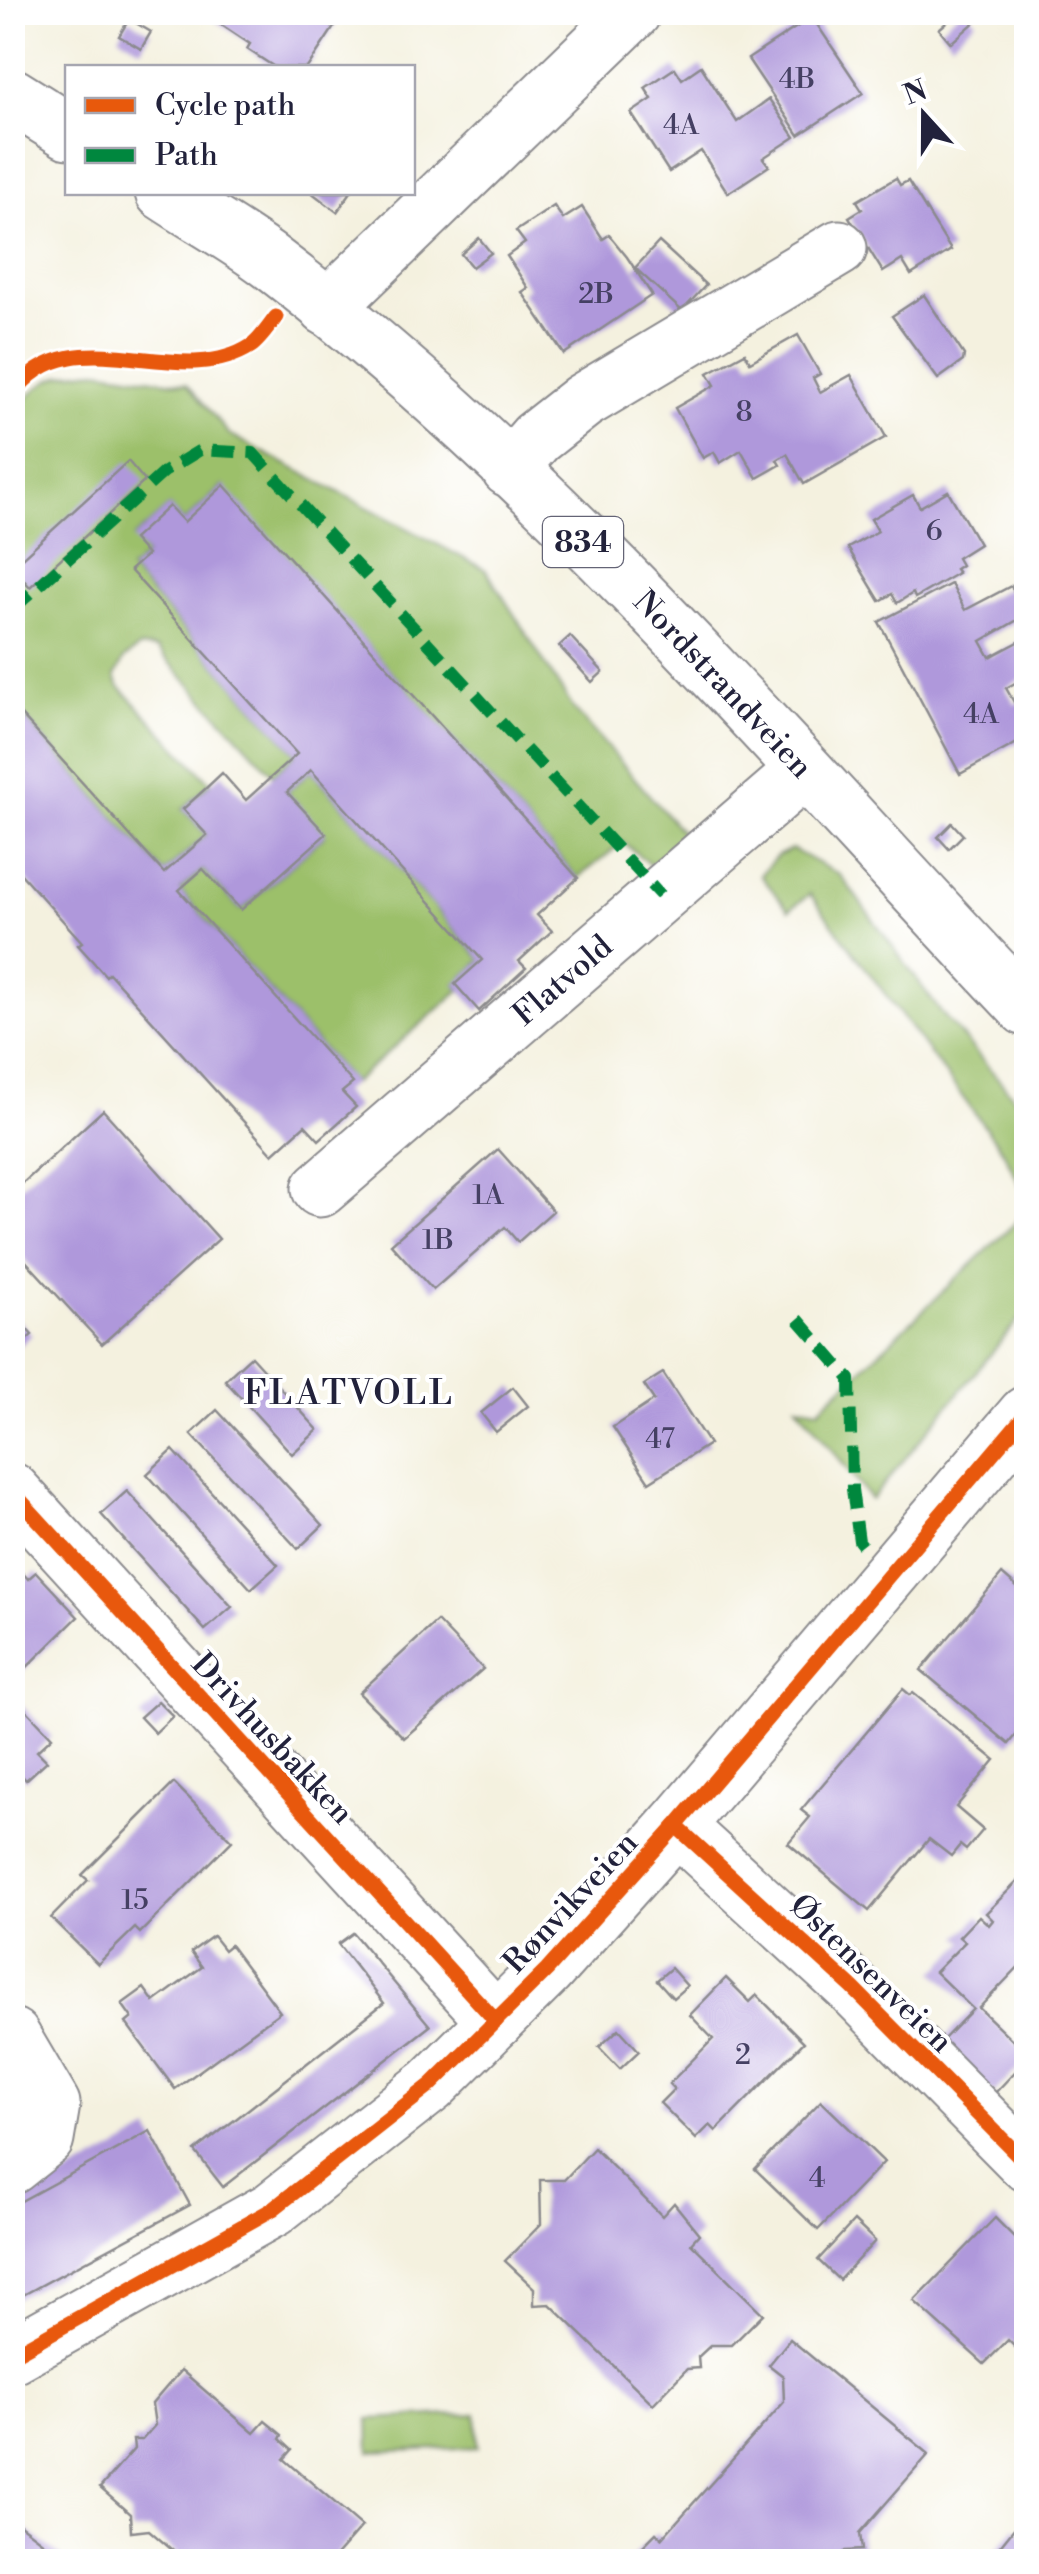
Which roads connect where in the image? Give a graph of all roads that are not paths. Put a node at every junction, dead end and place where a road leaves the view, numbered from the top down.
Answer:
1 (633, 12) edge
2 (12, 96) edge
3 (65, 129) edge
4 (169, 195) edge
5 (839, 248) dead end
6 (327, 308) junction
7 (510, 469) junction
8 (804, 771) junction
9 (1026, 1008) edge
10 (320, 1188) dead end
11 (1026, 1414) edge
12 (12, 1491) edge
13 (676, 1826) junction
14 (496, 2021) junction
15 (12, 2036) edge
16 (1026, 2162) edge
17 (12, 2166) edge
18 (12, 2355) edge

1 - 6 street
2 - 3 street
4 - 6 street, Nordstrandveien / 834
5 - 7 street
6 - 7 street, Nordstrandveien / 834
7 - 8 street, Nordstrandveien / 834
8 - 9 street, Nordstrandveien / 834
8 - 10 street, Flatvold
11 - 13 street, Rønvikveien
12 - 14 street, Drivhusbakken
13 - 14 street, Rønvikveien
13 - 16 street, Østensenveien
14 - 18 street, Rønvikveien
15 - 17 street

